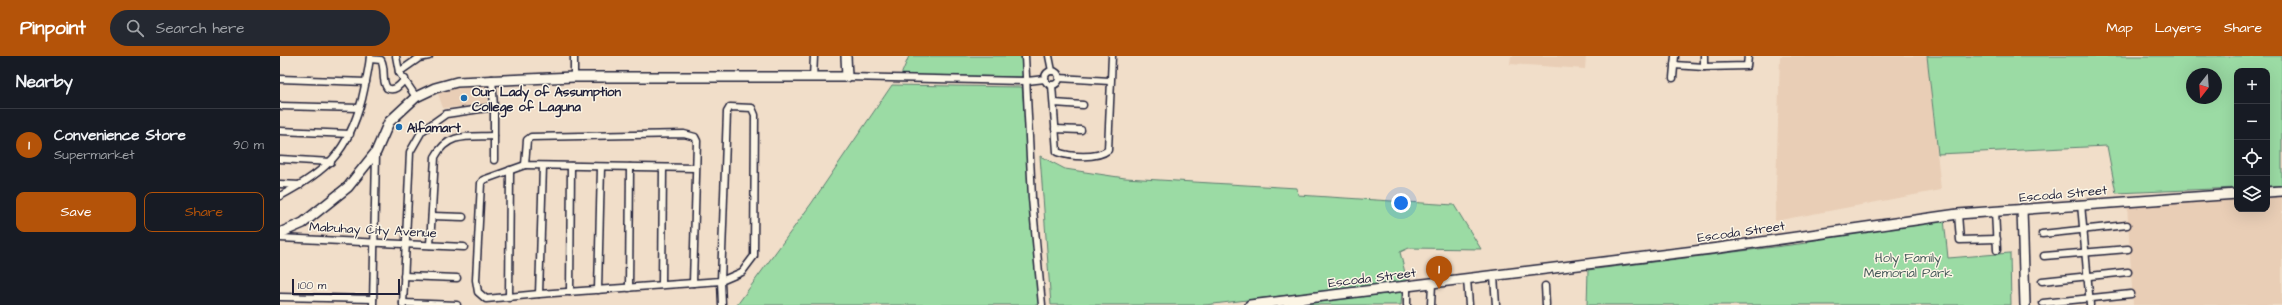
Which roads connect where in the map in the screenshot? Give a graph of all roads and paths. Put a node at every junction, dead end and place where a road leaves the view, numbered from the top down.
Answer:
1 (396, 56) edge
2 (429, 56) edge
3 (574, 56) edge
4 (814, 56) edge
5 (846, 56) edge
6 (1025, 56) edge
7 (1049, 56) edge
8 (1112, 56) edge
9 (1675, 56) edge
10 (1704, 56) edge
11 (1748, 56) edge
12 (370, 57) edge
13 (1674, 65) junction
14 (1704, 67) junction
15 (1052, 71) junction
16 (400, 72) junction
17 (574, 77) junction
18 (847, 77) junction
19 (813, 78) junction
20 (1059, 78) junction
21 (1673, 78) dead end
22 (280, 79) edge
23 (404, 79) junction
24 (492, 79) junction
25 (1045, 79) junction
26 (1027, 81) junction
27 (1110, 81) junction
28 (366, 82) junction
29 (1052, 85) junction
30 (416, 97) junction
31 (1054, 103) junction
32 (1083, 105) dead end
33 (280, 106) edge
34 (494, 107) junction
35 (359, 108) junction
36 (1055, 129) junction
37 (1081, 130) dead end
38 (280, 132) edge
39 (350, 134) junction
40 (494, 136) junction
41 (376, 152) junction
42 (280, 160) edge
43 (494, 160) dead end
44 (331, 162) junction
45 (525, 165) junction
46 (543, 166) junction
47 (571, 166) junction
48 (601, 167) junction
49 (630, 167) junction
50 (663, 168) junction
51 (696, 168) junction
52 (510, 170) junction
53 (280, 184) edge
54 (301, 185) junction
55 (2282, 191) edge
56 (2270, 192) edge
57 (2234, 194) edge
58 (280, 196) edge
59 (2081, 204) junction
60 (2022, 209) junction
61 (1995, 211) junction
62 (1958, 214) junction
63 (432, 216) junction
64 (463, 217) dead end
65 (2127, 225) dead end
66 (2084, 230) junction
67 (280, 233) edge
68 (2042, 234) dead end
69 (280, 238) edge
70 (1996, 240) junction
71 (374, 242) junction
72 (406, 244) junction
73 (430, 245) junction
74 (464, 247) dead end
75 (2128, 249) dead end
76 (1997, 250) dead end
77 (2085, 253) junction
78 (2044, 256) dead end
79 (2128, 272) dead end
80 (404, 276) junction
81 (1494, 276) junction
82 (2087, 276) junction
83 (457, 278) dead end
84 (1467, 279) junction
85 (721, 281) junction
86 (2042, 281) dead end
87 (693, 283) junction
88 (1432, 283) junction
89 (662, 285) junction
90 (1407, 286) junction
91 (1545, 286) dead end
92 (629, 288) junction
93 (598, 290) junction
94 (570, 292) junction
95 (539, 294) junction
96 (2131, 294) dead end
97 (280, 297) edge
98 (509, 298) junction
99 (2089, 298) junction
100 (373, 302) edge
101 (2043, 303) dead end
102 (403, 304) edge
103 (457, 305) edge
104 (722, 305) edge
105 (1042, 305) edge
106 (1250, 305) edge
107 (1407, 305) edge
108 (1431, 305) edge
109 (1468, 305) edge
110 (1496, 305) edge
111 (1546, 305) edge
112 (2026, 305) edge
113 (2090, 305) edge

1 - 16 street
2 - 16 street
3 - 17 street
4 - 19 street
5 - 18 street
6 - 26 street
7 - 15 street
8 - 27 street
9 - 13 street
10 - 14 street
11 - 14 street
12 - 23 street
12 - 28 street
13 - 14 street
13 - 21 street
15 - 20 street
15 - 25 street
16 - 23 street
17 - 19 street, Mabuhay City Avenue
17 - 24 street, Mabuhay City Avenue
18 - 19 street, Mabuhay City Avenue
18 - 26 street
20 - 27 street
20 - 29 street
22 - 28 street
23 - 30 street
24 - 30 street, Mabuhay City Avenue
24 - 34 street
25 - 26 street
25 - 29 street
26 - 105 street
27 - 36 street
28 - 35 street
29 - 31 street
30 - 41 street, Mabuhay City Avenue
31 - 32 street
31 - 36 street
33 - 35 street
34 - 40 street
34 - 72 street
35 - 39 street
36 - 37 street
38 - 39 street
39 - 44 street
40 - 43 street
40 - 63 street
41 - 67 street, Mabuhay City Avenue
41 - 71 street
42 - 44 street
44 - 54 street
45 - 46 street
45 - 51 street
45 - 52 street
46 - 47 street
46 - 95 street
47 - 48 street
47 - 94 street
48 - 49 street
48 - 93 street
49 - 50 street
49 - 92 street
50 - 51 street
50 - 89 street
51 - 87 street
52 - 98 street
52 - 98 street
53 - 54 street
54 - 58 street
55 - 56 street
57 - 59 street, Escoda Street
59 - 60 street, Escoda Street
59 - 66 street
60 - 61 street, Escoda Street
60 - 112 street
61 - 62 street, Escoda Street
61 - 70 street
62 - 70 street
62 - 81 street, Escoda Street
63 - 64 street
63 - 73 street
65 - 66 street
66 - 68 street
66 - 77 street
69 - 71 street, Mabuhay City Avenue
70 - 76 street
71 - 72 street, Mabuhay City Avenue
71 - 100 street
72 - 73 street, Mabuhay City Avenue
72 - 80 street
73 - 74 street, Mabuhay City Avenue
75 - 77 street
77 - 78 street
77 - 82 street
79 - 82 street
80 - 83 street
80 - 102 street
81 - 84 street, Escoda Street
81 - 110 street
82 - 86 street
82 - 99 street
84 - 88 street, Escoda Street
84 - 109 street
85 - 85 street
85 - 87 street
85 - 104 street
87 - 89 street
88 - 90 street, Escoda Street
88 - 108 street
89 - 92 street
90 - 106 street, Escoda Street
90 - 107 street
91 - 111 street
92 - 93 street
93 - 94 street
94 - 95 street
95 - 98 street
96 - 99 street
97 - 100 street
99 - 101 street
99 - 113 street
102 - 103 street

